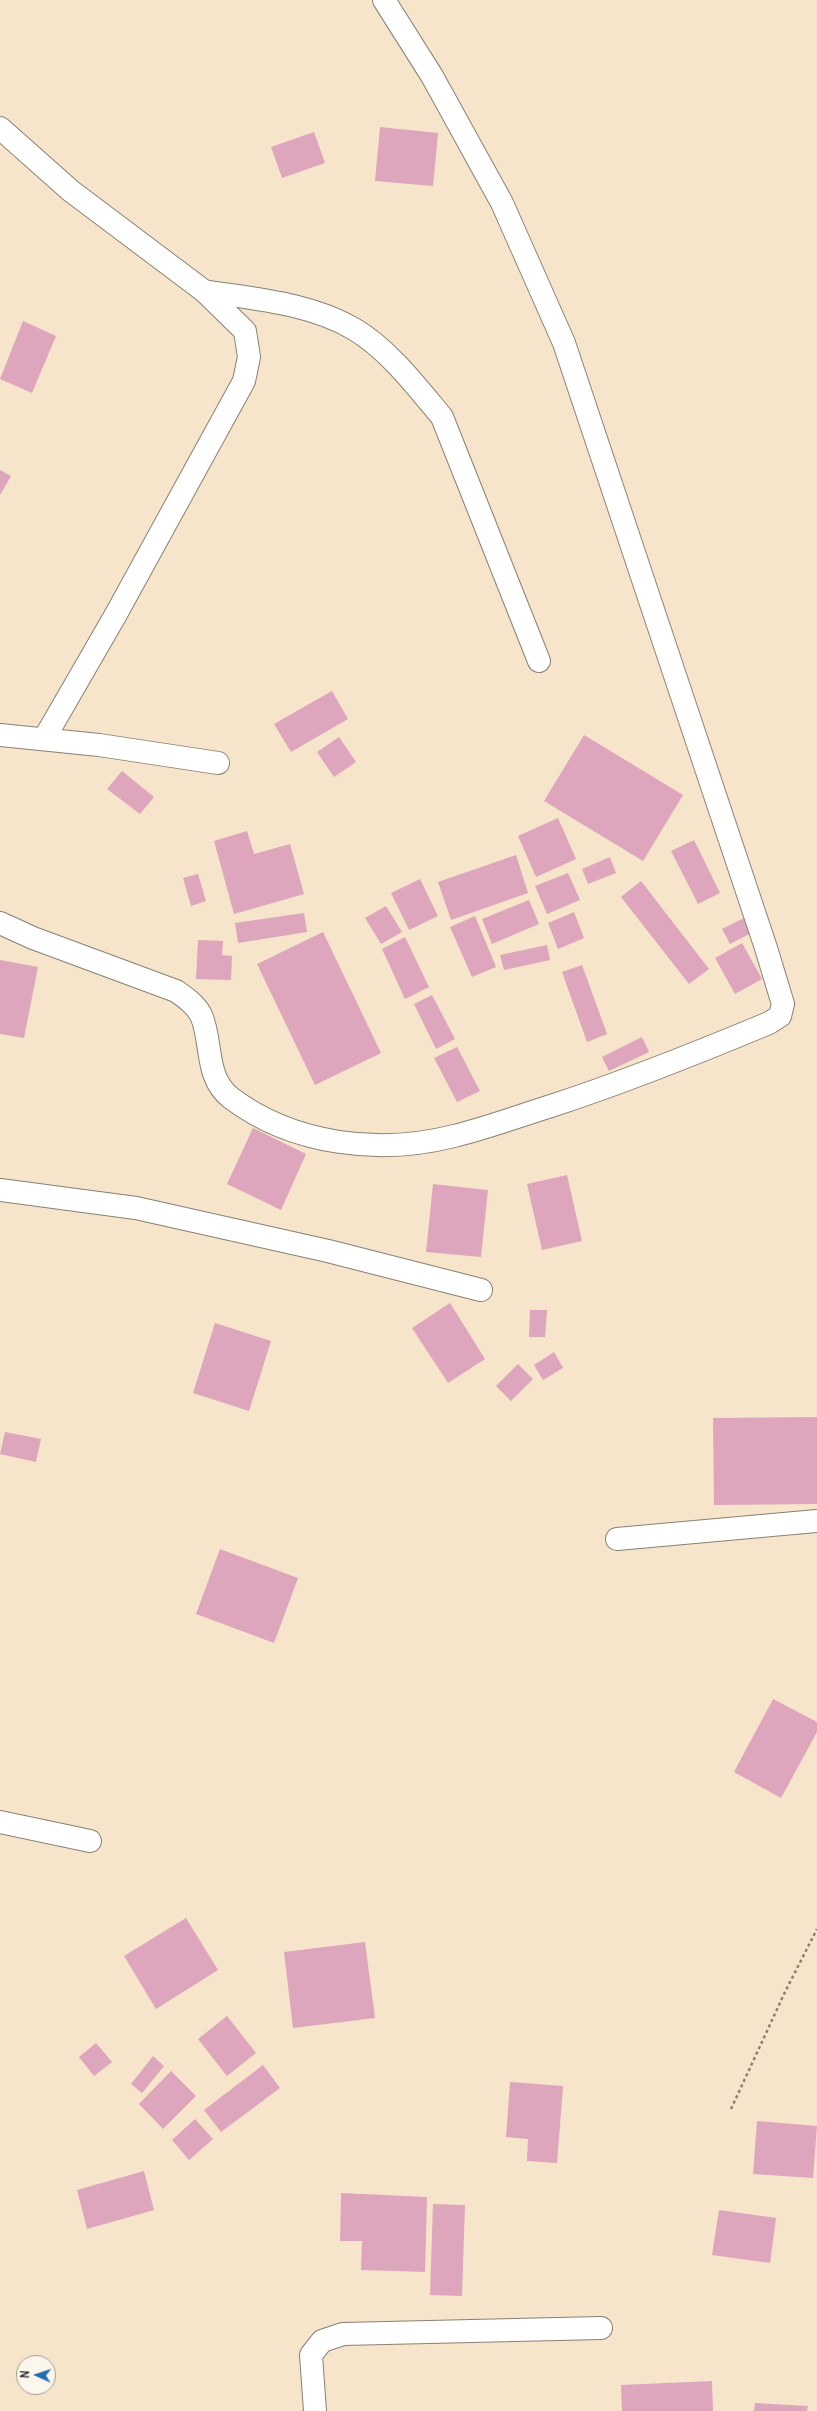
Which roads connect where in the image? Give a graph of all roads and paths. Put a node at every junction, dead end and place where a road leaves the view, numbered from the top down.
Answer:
1 (384, 0) edge
2 (0, 128) edge
3 (204, 291) junction
4 (540, 661) dead end
5 (0, 735) edge
6 (44, 739) junction
7 (218, 763) dead end
8 (0, 923) edge
9 (0, 1190) edge
10 (481, 1290) dead end
11 (817, 1521) edge
12 (617, 1538) dead end
13 (0, 1822) edge
14 (90, 1841) dead end
15 (817, 1929) edge
16 (731, 2109) dead end
17 (601, 2328) dead end
18 (315, 2411) edge

1 - 8 street
2 - 3 street
3 - 4 street
3 - 6 street
5 - 6 street
6 - 7 street
9 - 10 street
11 - 12 street
13 - 14 street
15 - 16 path
17 - 18 street

